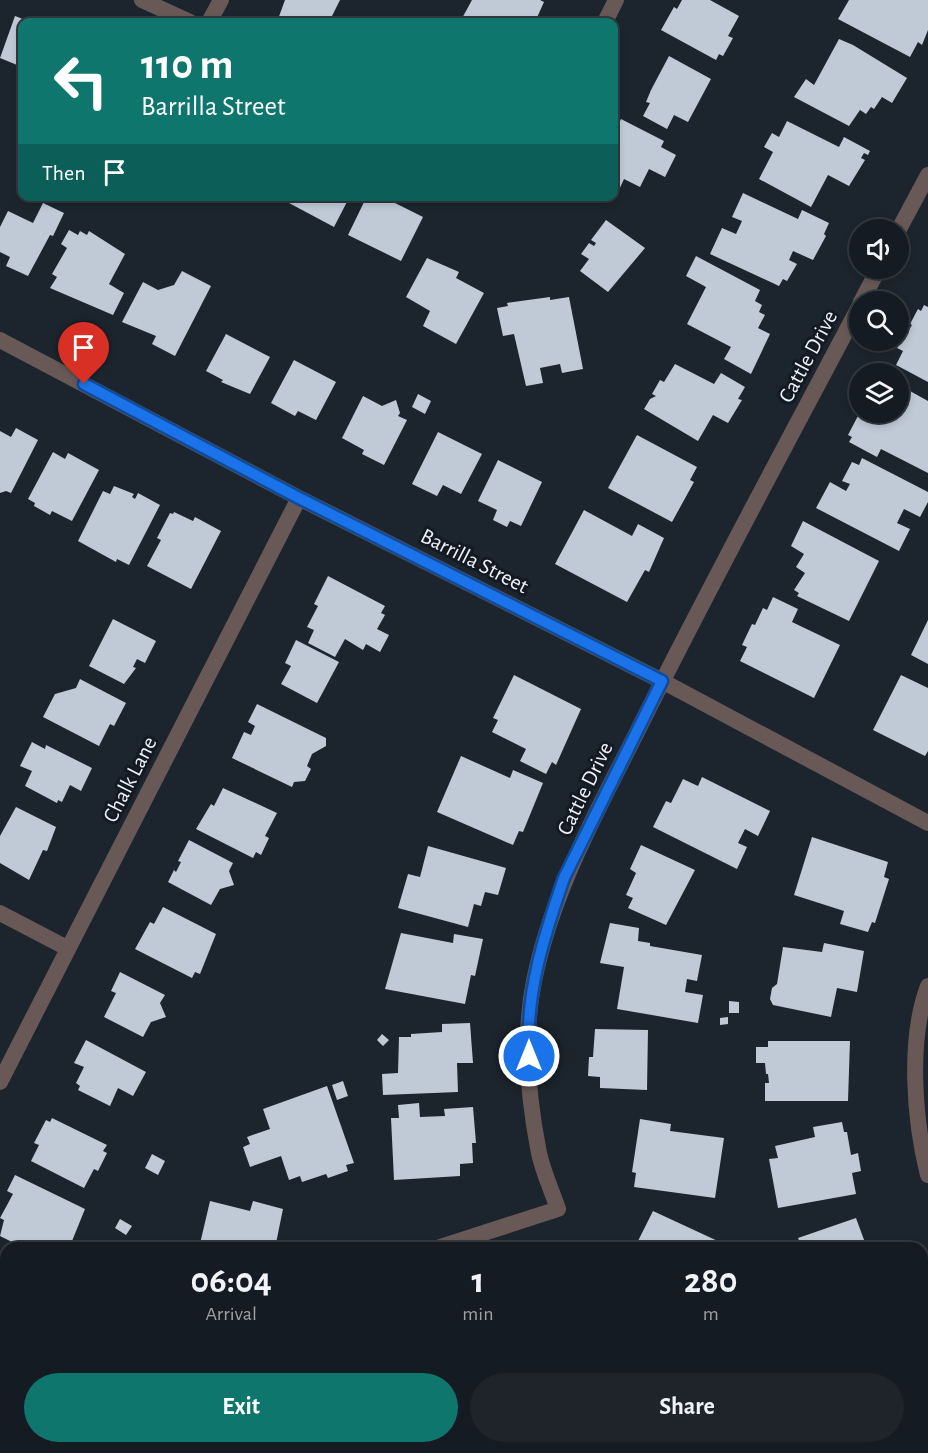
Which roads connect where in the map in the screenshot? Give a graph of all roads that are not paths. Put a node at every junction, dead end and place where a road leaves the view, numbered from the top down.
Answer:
1 (142, 0) edge
2 (221, 0) edge
3 (616, 0) edge
4 (181, 18) edge
5 (211, 18) edge
6 (607, 18) edge
7 (928, 175) edge
8 (904, 219) edge
9 (849, 324) edge
10 (0, 340) edge
11 (299, 498) junction
12 (662, 681) junction
13 (928, 824) edge
14 (0, 913) edge
15 (67, 948) junction
16 (928, 986) edge
17 (0, 1082) edge
18 (928, 1174) edge
19 (456, 1242) edge

1 - 4 street
2 - 5 street
3 - 6 street
7 - 8 street
9 - 12 street, Cattle Drive
10 - 11 street, Barrilla Street
11 - 12 street, Barrilla Street
11 - 15 street, Chalk Lane
12 - 13 street, Barrilla Street
12 - 19 street, Cattle Drive
14 - 15 street
15 - 17 street, Chalk Lane
16 - 18 street

